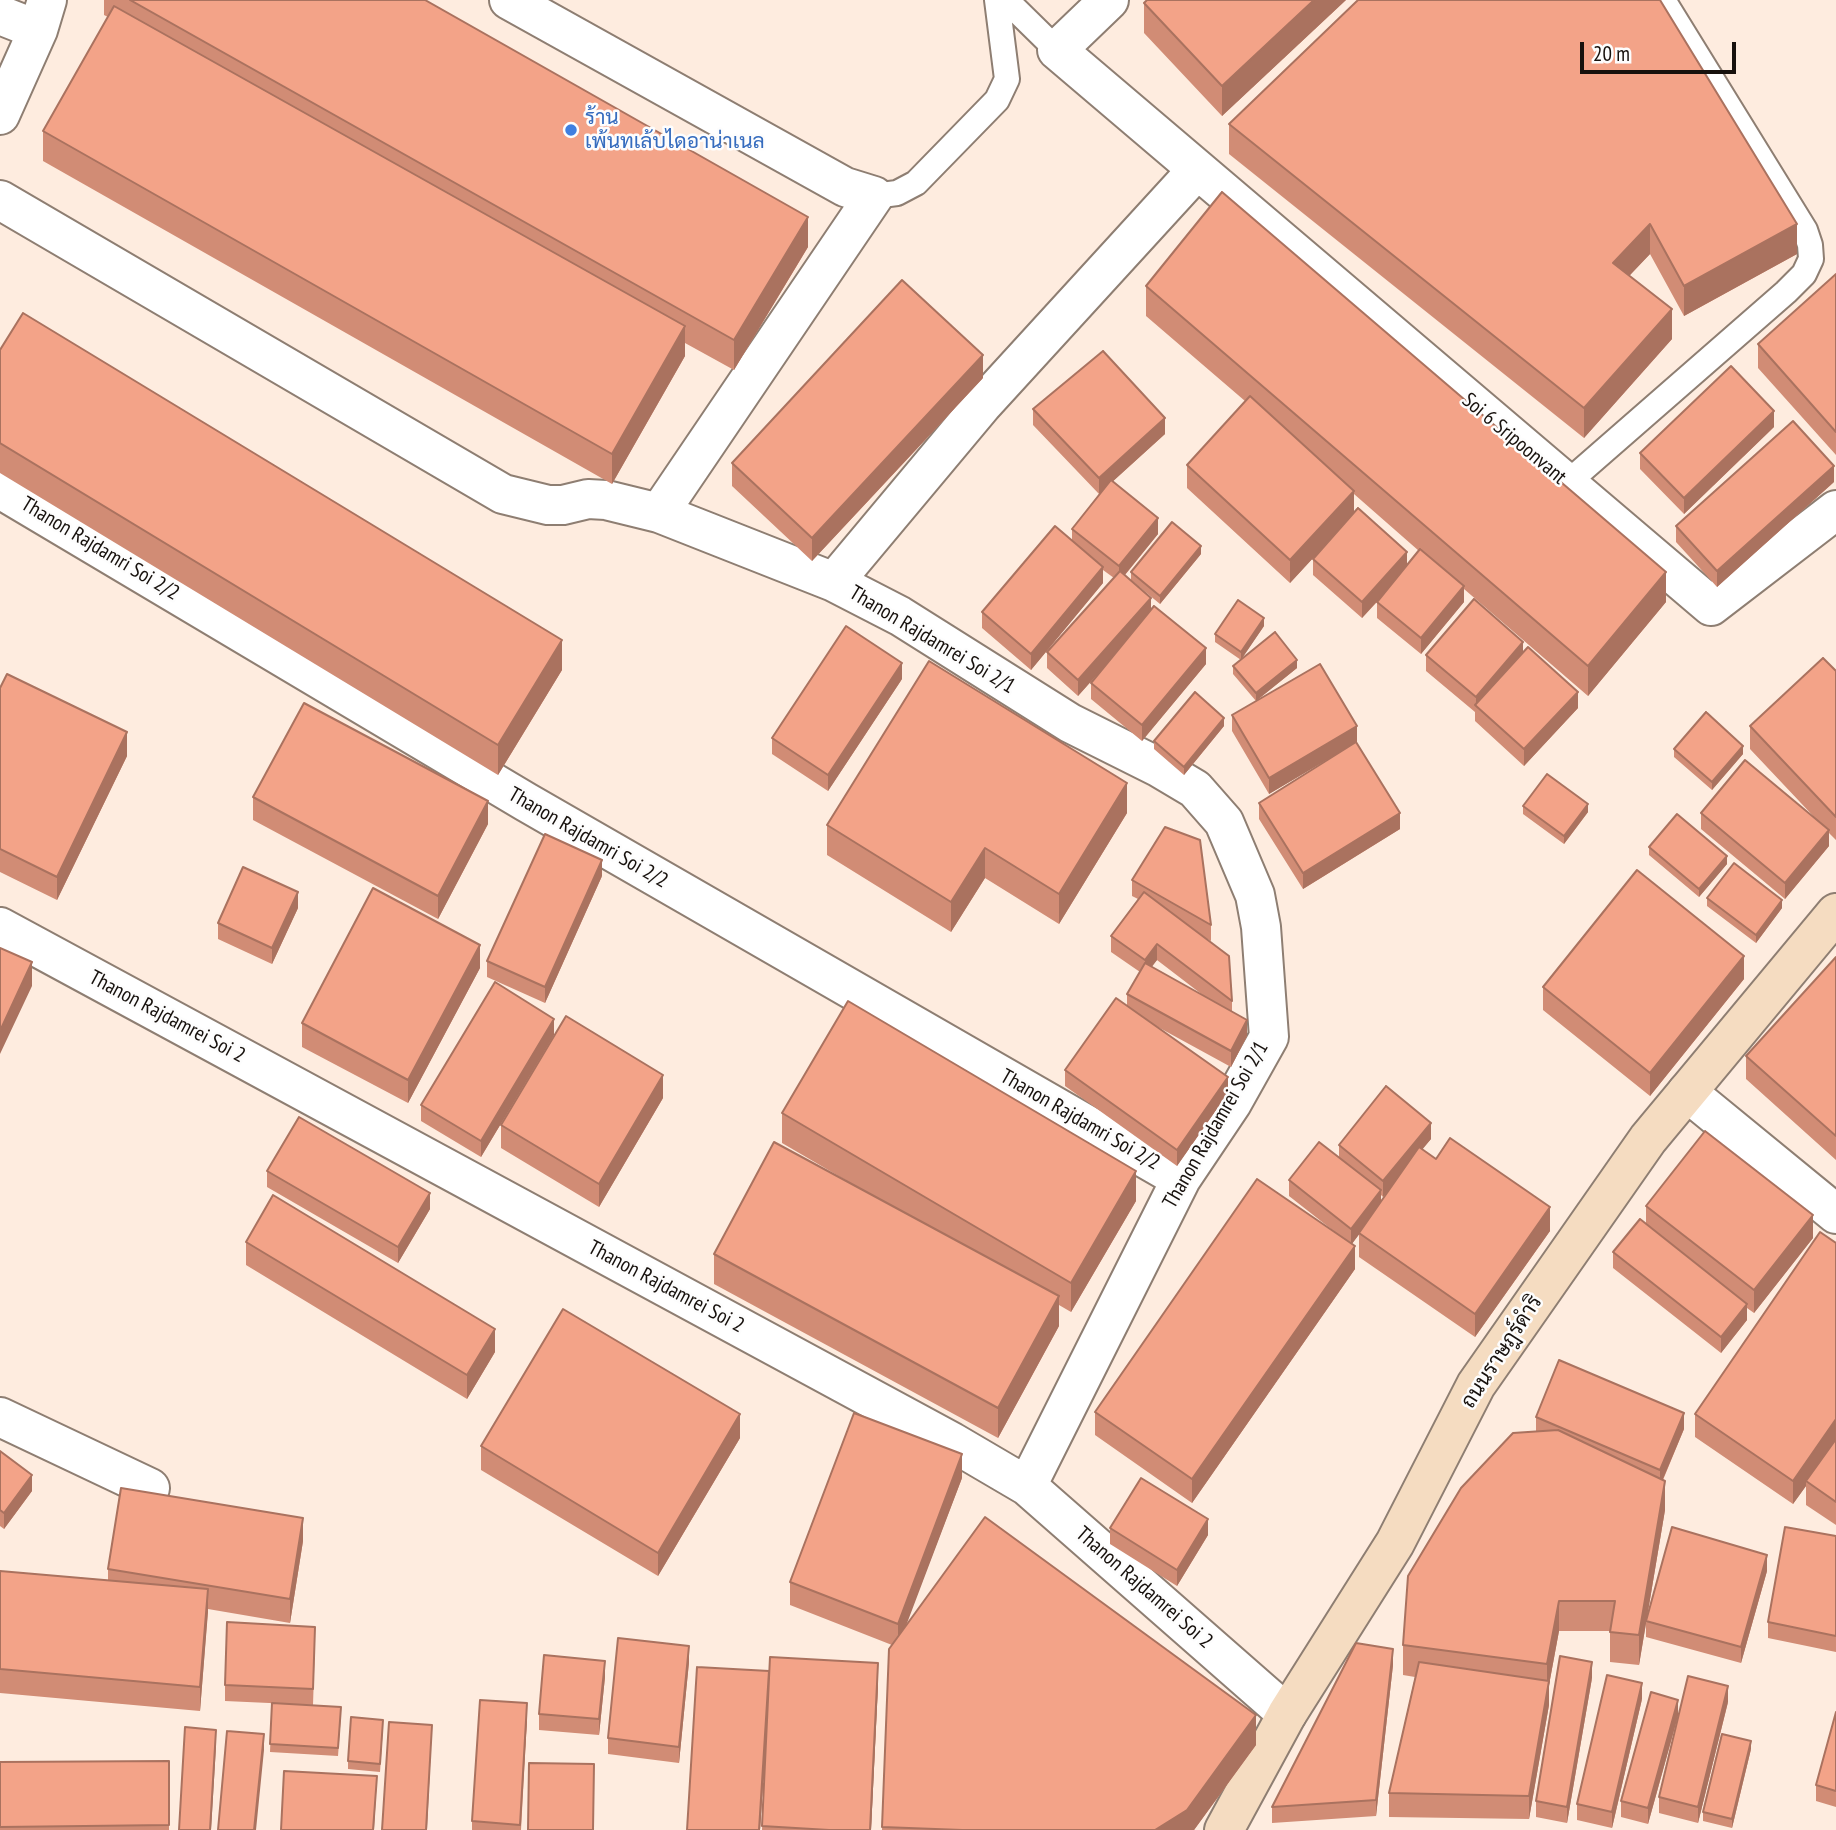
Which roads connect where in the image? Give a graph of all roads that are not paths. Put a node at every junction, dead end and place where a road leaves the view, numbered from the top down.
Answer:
1 (509, 0) edge
2 (998, 0) edge
3 (1006, 0) edge
4 (1109, 0) edge
5 (1663, 0) edge
6 (0, 15) edge
7 (43, 15) edge
8 (1057, 50) junction
9 (0, 115) edge
10 (1197, 170) junction
11 (874, 196) junction
12 (0, 200) edge
13 (1566, 484) junction
14 (0, 489) edge
15 (1836, 510) edge
16 (659, 513) junction
17 (834, 582) junction
18 (1836, 913) edge
19 (0, 927) edge
20 (1687, 1092) junction
21 (1181, 1179) junction
22 (1836, 1214) edge
23 (0, 1417) edge
24 (1027, 1486) junction
25 (150, 1488) dead end
26 (1287, 1714) junction
27 (1224, 1830) edge

1 - 11 street
2 - 11 lane
3 - 8 lane
4 - 8 street
5 - 13 lane
6 - 7 street
7 - 9 street
8 - 10 street, Soi 6 Sripoonvant
10 - 13 street, Soi 6 Sripoonvant
10 - 17 street
11 - 16 street
12 - 16 street, Thanon Rajdamrei Soi 2/1
13 - 15 street, Soi 6 Sripoonvant
14 - 21 street, Thanon Rajdamri Soi 2/2
16 - 17 street, Thanon Rajdamrei Soi 2/1
17 - 21 street, Thanon Rajdamrei Soi 2/1
18 - 20 street, ถนนราษฎร์ดำริ
19 - 24 street, Thanon Rajdamrei Soi 2
20 - 22 street
20 - 26 street, ถนนราษฎร์ดำริ
21 - 24 street, Thanon Rajdamrei Soi 2/1
23 - 25 street
24 - 26 street, Thanon Rajdamrei Soi 2
26 - 27 street, ถนนราษฎร์ดำริ

